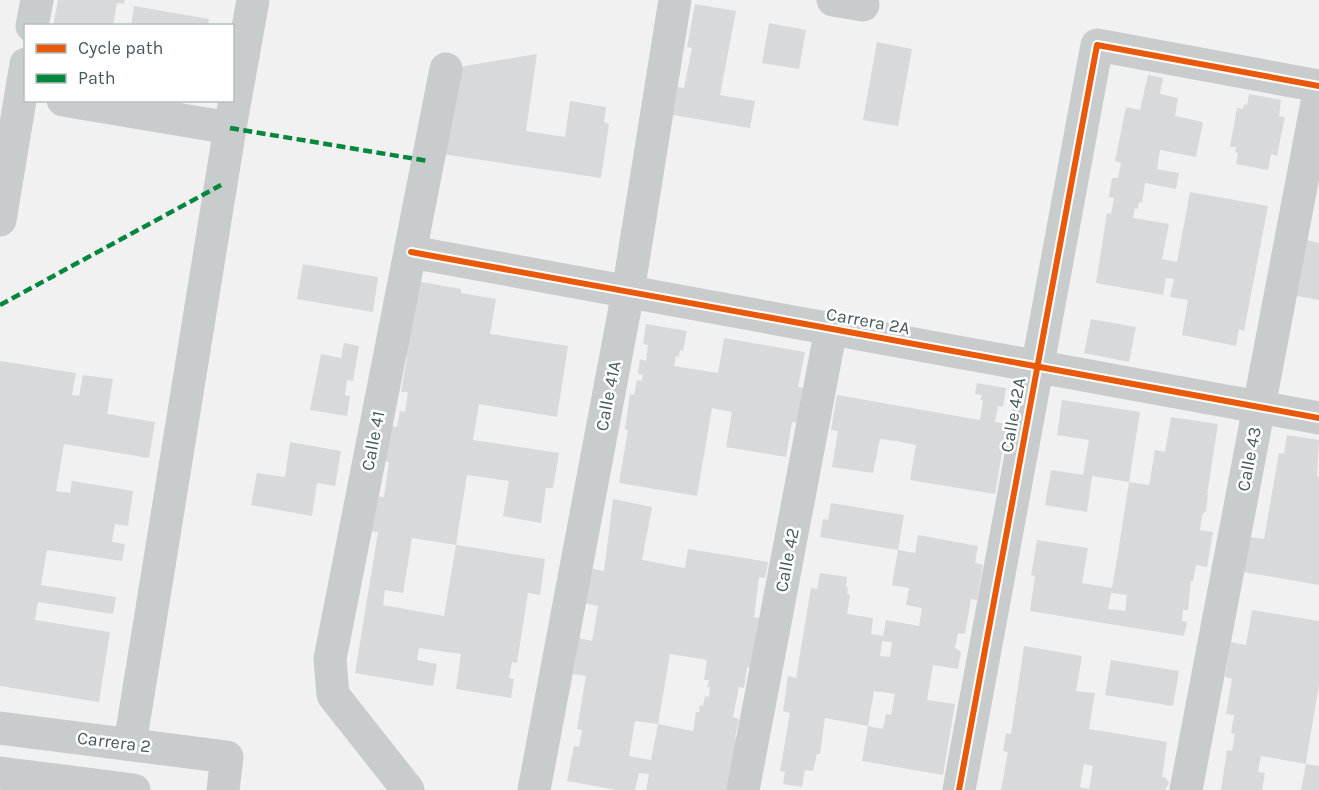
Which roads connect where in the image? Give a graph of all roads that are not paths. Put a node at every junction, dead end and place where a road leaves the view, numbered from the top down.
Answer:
1 (37, 0) edge
2 (253, 0) edge
3 (675, 0) edge
4 (32, 24) edge
5 (446, 69) dead end
6 (18, 85) edge
7 (1319, 86) edge
8 (1319, 93) edge
9 (75, 102) edge
10 (230, 128) junction
11 (0, 220) edge
12 (411, 252) junction
13 (628, 292) junction
14 (831, 329) junction
15 (1037, 367) junction
16 (1258, 407) junction
17 (1319, 418) edge
18 (0, 728) edge
19 (130, 744) junction
20 (0, 773) edge
21 (134, 790) edge
22 (223, 790) edge
23 (408, 790) edge
24 (534, 790) edge
25 (743, 790) edge
26 (959, 790) edge
27 (1186, 790) edge

1 - 4 street
2 - 10 street
3 - 13 street, Calle 41A
5 - 12 street, Calle 41
6 - 11 street
7 - 15 street, Calle 42A
8 - 16 street, Calle 43
9 - 10 street
10 - 19 street
12 - 13 street, Carrera 2A
12 - 23 street, Calle 41
13 - 14 street, Carrera 2A
13 - 24 street, Calle 41A
14 - 15 street, Carrera 2A
14 - 25 street, Calle 42
15 - 16 street, Carrera 2A
15 - 26 street, Calle 42A
16 - 17 street, Carrera 2A
16 - 27 street, Calle 43
18 - 19 street, Carrera 2
19 - 22 street, Carrera 2
20 - 21 street

